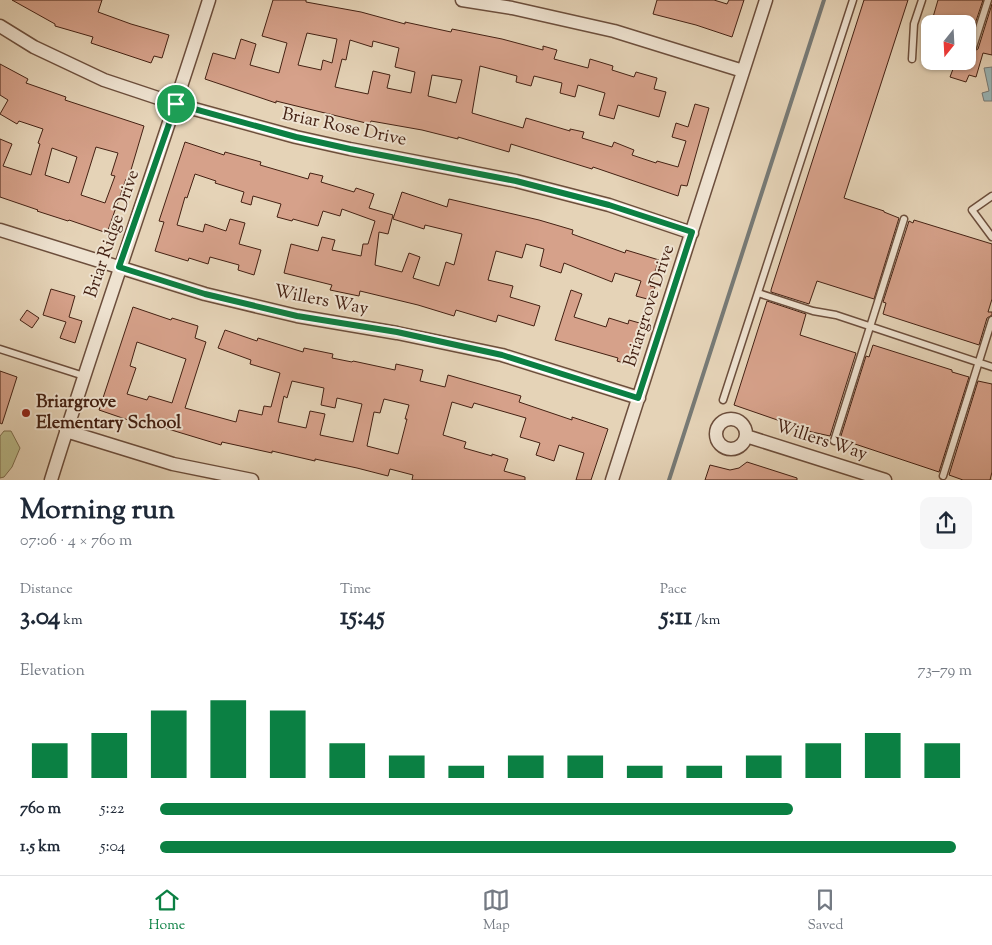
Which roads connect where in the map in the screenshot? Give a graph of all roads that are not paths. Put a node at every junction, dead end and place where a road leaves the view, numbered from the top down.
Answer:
1 (209, 0) edge
2 (462, 0) edge
3 (766, 0) edge
4 (853, 0) edge
5 (922, 0) edge
6 (988, 0) edge
7 (0, 26) edge
8 (976, 38) edge
9 (912, 59) dead end
10 (743, 71) junction
11 (176, 104) junction
12 (992, 196) edge
13 (904, 219) dead end
14 (0, 230) edge
15 (692, 232) junction
16 (992, 238) edge
17 (119, 267) junction
18 (758, 293) junction
19 (992, 320) edge
20 (870, 327) junction
21 (0, 349) edge
22 (979, 363) junction
23 (992, 367) edge
24 (84, 376) junction
25 (638, 398) junction
26 (723, 400) dead end
27 (66, 431) junction
28 (746, 436) dead end
29 (834, 441) dead end
30 (943, 476) dead end
31 (51, 480) edge
32 (252, 480) edge
33 (612, 480) edge
34 (885, 480) edge

1 - 11 street, Briar Ridge Drive
2 - 10 street
3 - 10 street, Briargrove Drive
4 - 18 lane
5 - 9 lane
6 - 8 lane
7 - 11 street, Briar Rose Drive
10 - 15 street, Briargrove Drive
11 - 15 street, Briar Rose Drive
11 - 17 street, Briar Ridge Drive
12 - 16 lane
13 - 20 lane
14 - 17 street, Willers Way
15 - 25 street, Briargrove Drive
17 - 24 street, Briar Ridge Drive
17 - 25 street, Willers Way
18 - 20 lane
18 - 26 lane
19 - 22 lane
20 - 22 lane
20 - 29 lane
21 - 24 lane
22 - 23 lane
22 - 30 lane
24 - 27 street, Briar Ridge Drive
25 - 33 street, Briargrove Drive
27 - 31 street, Briar Ridge Drive
27 - 32 street
28 - 34 street, Willers Way

